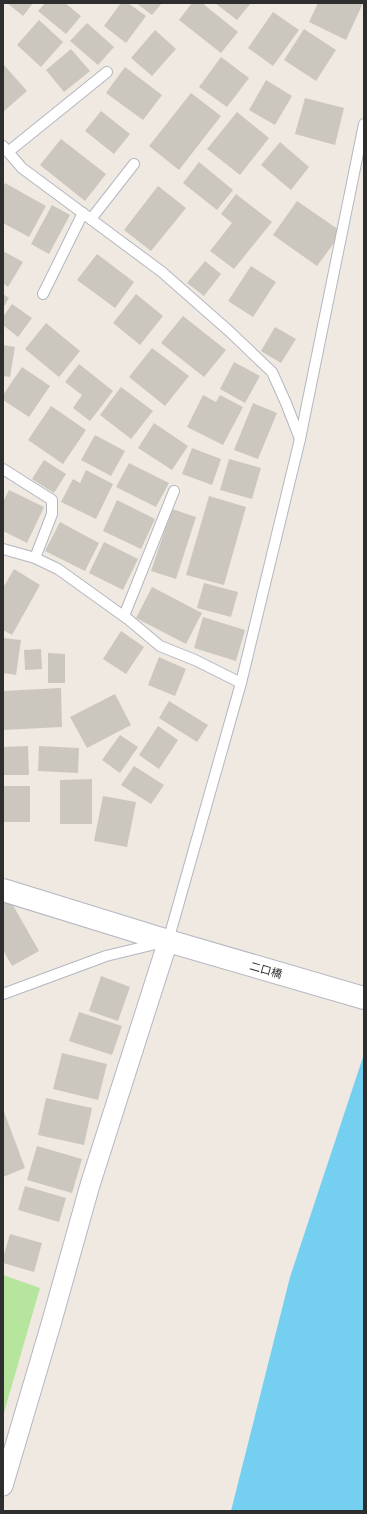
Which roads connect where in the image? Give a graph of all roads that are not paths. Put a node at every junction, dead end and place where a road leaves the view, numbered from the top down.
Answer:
1 (107, 72) dead end
2 (364, 124) edge
3 (6, 149) edge
4 (134, 164) dead end
5 (87, 216) junction
6 (43, 294) dead end
7 (300, 439) junction
8 (3, 468) edge
9 (174, 491) dead end
10 (3, 549) edge
11 (35, 558) junction
12 (124, 616) junction
13 (241, 682) junction
14 (3, 890) edge
15 (168, 941) junction
16 (3, 994) edge
17 (364, 998) edge
18 (3, 1486) edge

1 - 3 lane
2 - 7 lane
3 - 5 lane
4 - 5 lane
5 - 6 lane
5 - 7 lane
7 - 13 lane
8 - 11 lane
9 - 12 lane
10 - 11 lane
11 - 12 lane
12 - 13 lane
13 - 15 lane
14 - 15 street, 二口橋
15 - 16 lane
15 - 17 street, 二口橋
15 - 18 street

